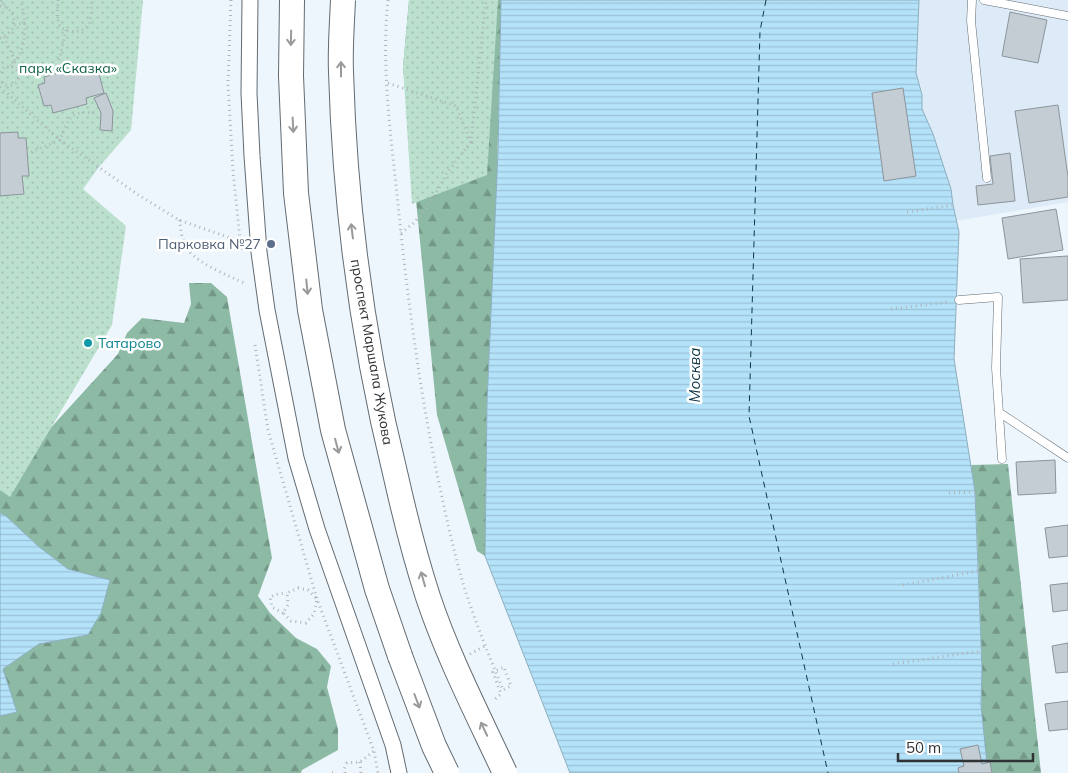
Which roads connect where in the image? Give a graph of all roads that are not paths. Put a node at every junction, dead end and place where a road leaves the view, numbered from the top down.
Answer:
1 (250, 0) edge
2 (292, 0) edge
3 (343, 0) edge
4 (972, 0) edge
5 (984, 0) edge
6 (1068, 16) edge
7 (987, 178) dead end
8 (959, 300) road end
9 (1000, 413) junction
10 (1068, 458) edge
11 (1002, 459) dead end
12 (399, 773) edge
13 (447, 773) edge
14 (505, 773) edge

1 - 12 street
2 -> 13 main road, bridge
14 -> 3 main road, проспект Маршала Жукова, bridge
4 - 7 lane
5 - 6 lane
8 - 9 lane
9 - 10 lane
9 - 11 lane

